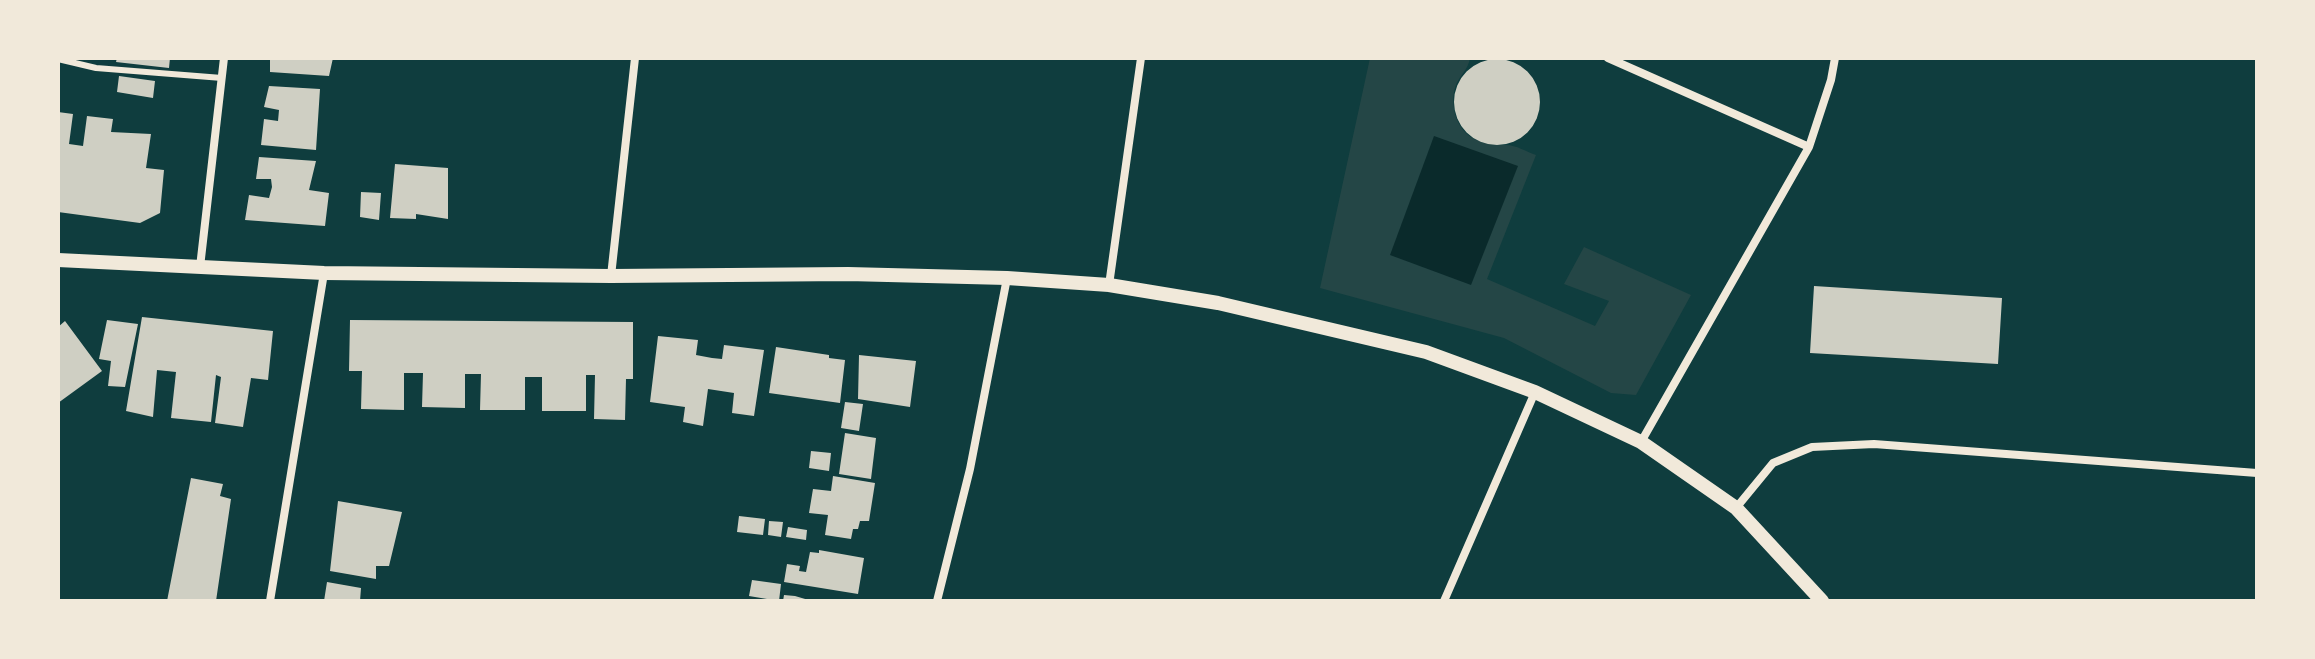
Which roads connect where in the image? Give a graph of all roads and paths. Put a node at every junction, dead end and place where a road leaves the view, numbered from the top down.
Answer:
1 (224, 58) edge
2 (635, 58) edge
3 (1141, 58) edge
4 (1608, 58) edge
5 (1835, 58) edge
6 (58, 59) edge
7 (222, 78) junction
8 (1809, 147) junction
9 (58, 260) edge
10 (200, 267) junction
11 (324, 273) junction
12 (611, 276) junction
13 (1007, 278) junction
14 (1109, 285) junction
15 (1535, 392) junction
16 (1641, 442) junction
17 (2257, 473) edge
18 (1736, 508) junction
19 (270, 601) edge
20 (937, 601) edge
21 (1444, 601) edge
22 (1822, 601) edge

1 - 7 street
2 - 12 street
3 - 14 street
4 - 8 street
5 - 8 street
6 - 7 lane
7 - 10 street
8 - 16 street
9 - 10 street
10 - 11 street
11 - 12 street
11 - 19 street
12 - 13 street
13 - 14 street
13 - 20 street
14 - 15 street
15 - 16 street
15 - 21 street
16 - 18 street
17 - 18 street
18 - 22 street

